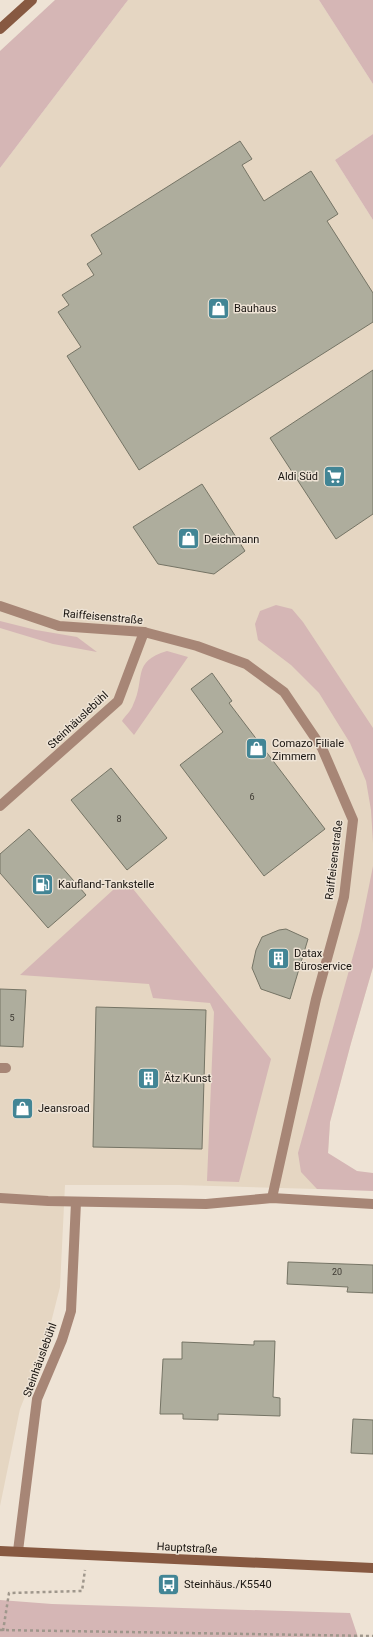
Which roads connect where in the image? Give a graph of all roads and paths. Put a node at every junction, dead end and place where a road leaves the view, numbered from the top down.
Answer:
1 (32, 0) edge
2 (0, 29) edge
3 (0, 606) edge
4 (144, 632) junction
5 (0, 806) edge
6 (0, 1198) edge
7 (272, 1198) junction
8 (76, 1202) junction
9 (373, 1204) edge
10 (0, 1551) edge
11 (18, 1551) junction
12 (87, 1555) junction
13 (373, 1568) edge
14 (2, 1630) edge
15 (373, 1636) edge

1 - 2 street
3 - 4 street, Raiffeisenstraße
4 - 5 street, Steinhäuslebühl
4 - 7 street, Raiffeisenstraße
6 - 8 street
7 - 8 street
7 - 9 street
8 - 11 street, Steinhäuslebühl
10 - 11 street, Hauptstraße
11 - 12 street, Hauptstraße
12 - 13 street, Hauptstraße
12 - 14 path
14 - 15 path

